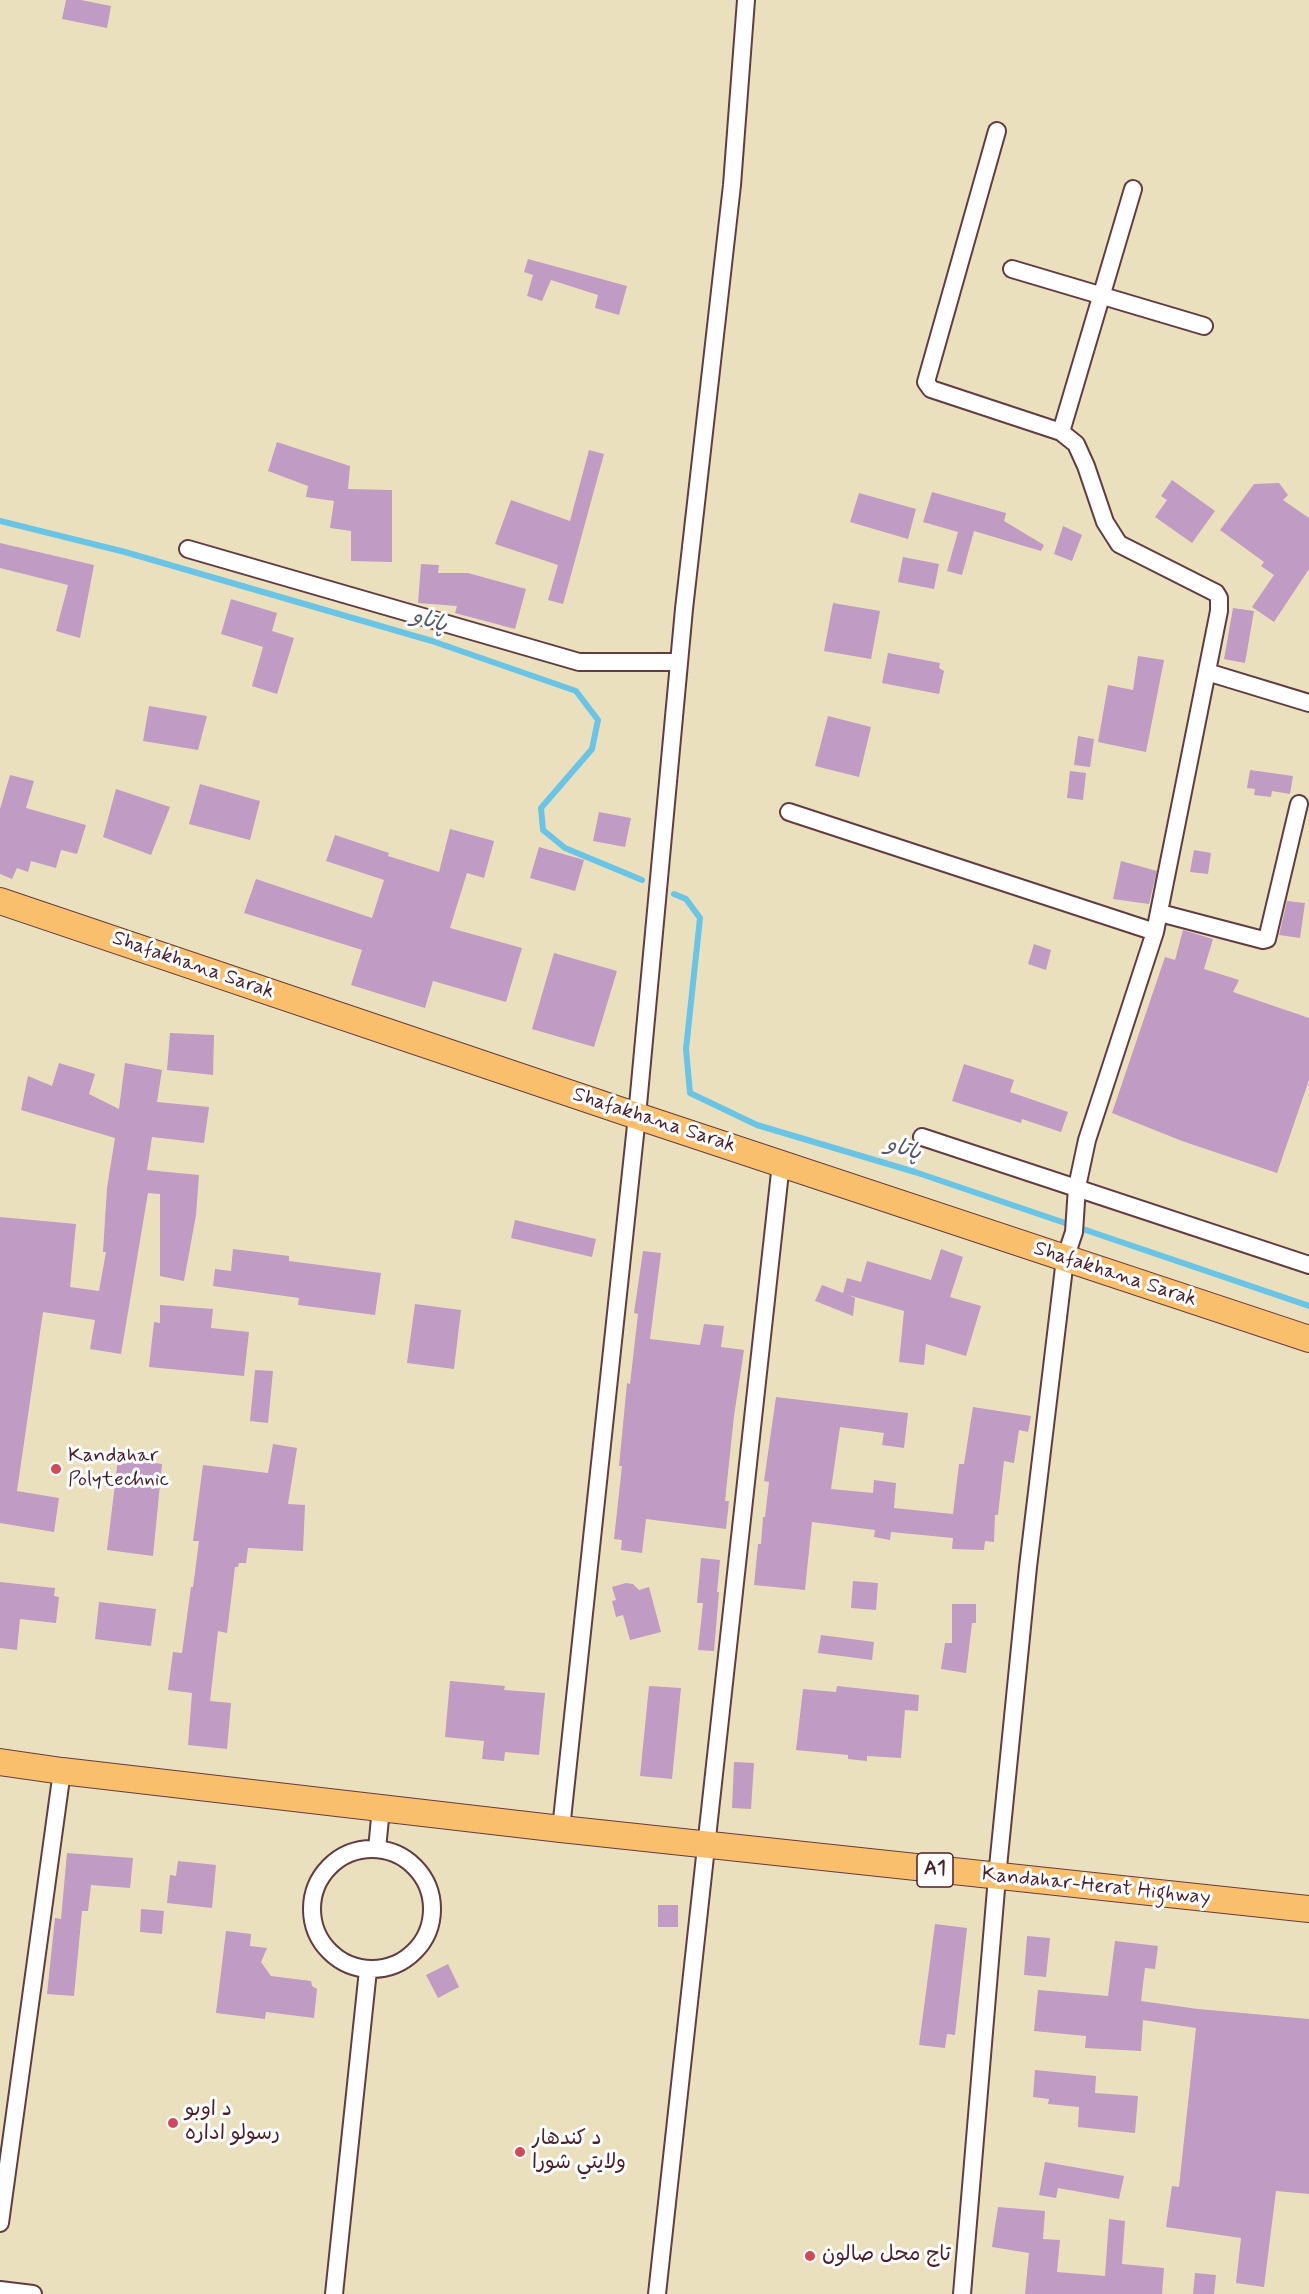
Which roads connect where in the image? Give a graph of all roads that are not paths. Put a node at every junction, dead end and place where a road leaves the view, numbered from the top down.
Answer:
1 (746, 0) edge
2 (997, 131) dead end
3 (1133, 189) dead end
4 (1012, 269) dead end
5 (1101, 296) junction
6 (1204, 326) dead end
7 (1061, 432) junction
8 (188, 549) dead end
9 (679, 662) junction
10 (1207, 672) junction
11 (1309, 703) edge
12 (1299, 804) dead end
13 (789, 812) dead end
14 (0, 901) edge
15 (1160, 913) junction
16 (1155, 932) junction
17 (637, 1116) junction
18 (922, 1137) dead end
19 (781, 1163) junction
20 (1077, 1187) junction
21 (1065, 1259) junction
22 (1309, 1265) edge
23 (1309, 1339) edge
24 (0, 1762) edge
25 (62, 1771) junction
26 (381, 1808) junction
27 (561, 1829) junction
28 (706, 1844) junction
29 (377, 1849) junction
30 (997, 1877) junction
31 (1309, 1909) edge
32 (368, 1970) junction
33 (0, 2223) edge
34 (0, 2290) edge
35 (33, 2294) edge
36 (334, 2294) edge
37 (657, 2294) edge
38 (962, 2294) edge

1 - 9 street
2 - 7 street
3 - 5 street
4 - 5 street
5 - 6 street
5 - 7 street
7 - 10 street
8 - 9 street
9 - 17 street
10 - 11 street
10 - 15 street
12 - 15 street
13 - 16 street
14 - 17 main road, Shafakhana Sarak
15 - 16 street
16 - 20 street
17 - 19 main road, Shafakhana Sarak
17 - 27 street
18 - 20 street
19 - 21 main road, Shafakhana Sarak
19 - 28 street
20 - 21 street
20 - 22 street
21 - 23 main road, Shafakhana Sarak
21 - 30 street
24 - 25 main road, Kandahar-Herat Highway
25 - 26 main road, Kandahar-Herat Highway
25 - 33 street
26 - 27 main road, Kandahar-Herat Highway
26 - 29 street
27 - 28 main road, Kandahar-Herat Highway / A1
28 - 30 main road, Kandahar-Herat Highway / A1
28 - 37 street
29 - 32 street
29 - 32 street
30 - 31 main road, Kandahar-Herat Highway / A1
30 - 38 street
32 - 36 street
34 - 35 street

